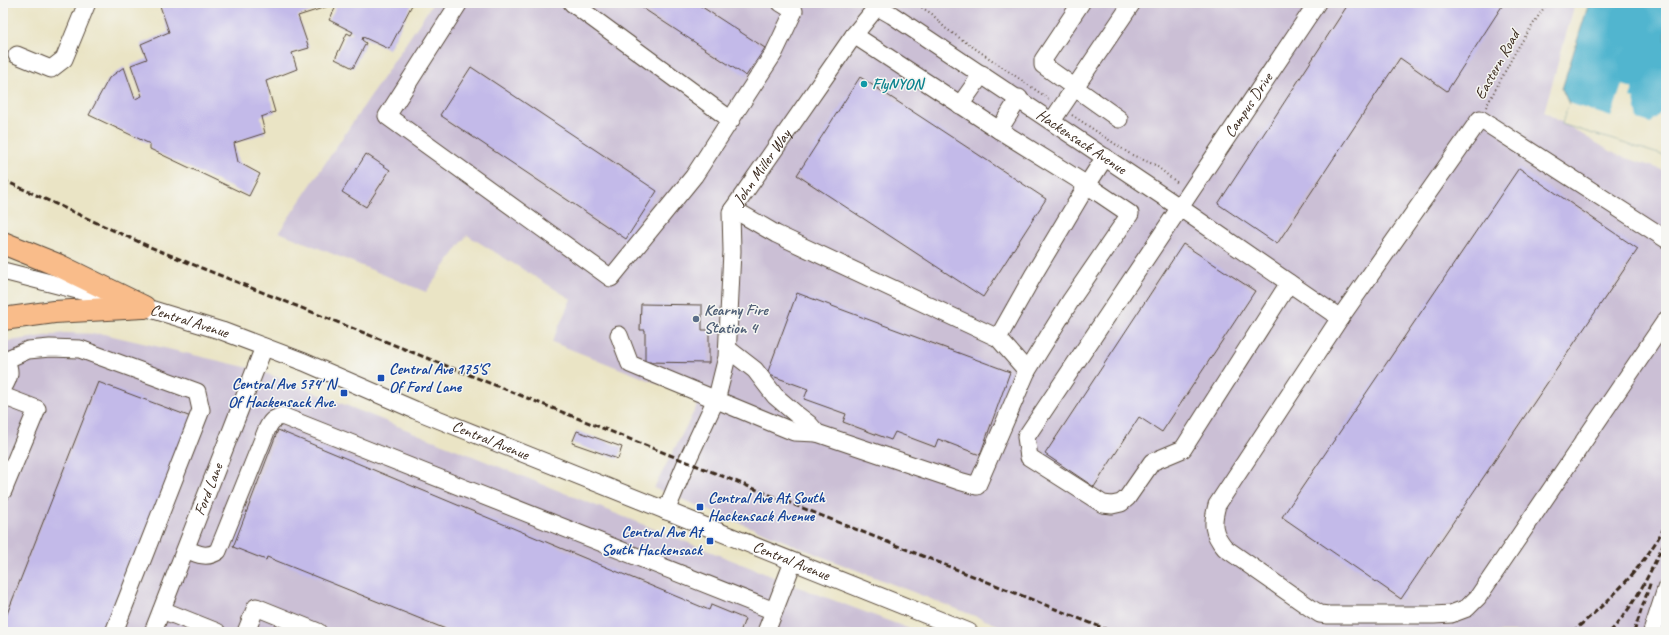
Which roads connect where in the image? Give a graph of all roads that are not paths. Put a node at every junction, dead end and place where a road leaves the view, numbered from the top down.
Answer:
1 (87, 3) edge
2 (459, 3) edge
3 (572, 3) edge
4 (781, 3) edge
5 (1081, 3) edge
6 (1132, 3) edge
7 (1317, 3) edge
8 (876, 4) edge
9 (854, 35) junction
10 (17, 55) dead end
11 (982, 74) junction
12 (1074, 88) junction
13 (1019, 98) junction
14 (960, 105) junction
15 (1119, 119) dead end
16 (730, 120) junction
17 (1052, 121) junction
18 (999, 130) junction
19 (1105, 157) junction
20 (1087, 185) junction
21 (1179, 207) junction
22 (733, 209) junction
23 (1666, 239) edge
24 (3, 243) edge
25 (3, 271) edge
26 (1289, 283) junction
27 (144, 307) junction
28 (1340, 318) junction
29 (3, 319) edge
30 (1666, 320) edge
31 (619, 336) dead end
32 (998, 338) junction
33 (264, 347) junction
34 (728, 349) junction
35 (4, 360) edge
36 (1027, 371) junction
37 (3, 388) edge
38 (3, 396) edge
39 (716, 400) junction
40 (816, 433) junction
41 (3, 492) edge
42 (666, 511) junction
43 (186, 549) junction
44 (793, 562) junction
45 (1666, 589) edge
46 (162, 610) junction
47 (774, 611) junction
48 (114, 632) edge
49 (153, 632) edge
50 (217, 632) edge
51 (246, 632) edge
52 (318, 632) edge
53 (766, 632) edge
54 (969, 632) edge
55 (1652, 632) edge

1 - 10 street
2 - 16 street
3 - 16 street
4 - 16 street
5 - 12 street
6 - 12 street
7 - 21 street, Campus Drive
8 - 9 street, John Miller Way
8 - 11 street, Hackensack Avenue
9 - 14 street
9 - 22 street, John Miller Way
11 - 13 street, Hackensack Avenue
11 - 14 street
12 - 15 street
12 - 17 street
13 - 17 street, Hackensack Avenue
13 - 18 street
14 - 18 street
17 - 19 street, Hackensack Avenue
18 - 20 street
19 - 20 street
19 - 21 street, Hackensack Avenue
20 - 32 street
20 - 36 street
21 - 26 street, Hackensack Avenue
21 - 26 street, Campus Drive
22 - 32 street
22 - 34 street, John Miller Way
23 - 28 street
24 - 27 highway
25 - 27 street, Central Avenue
26 - 28 street, Hackensack Avenue
27 - 29 highway
27 - 33 street, Central Avenue
28 - 30 street
31 - 39 street
32 - 36 street
33 - 42 street, Central Avenue
33 - 43 street, Ford Lane
34 - 39 street, John Miller Way
34 - 40 street
35 - 37 street
35 - 48 street
36 - 40 street
38 - 41 street
39 - 40 street
39 - 42 street, John Miller Way
42 - 44 street, Central Avenue
43 - 46 street, Ford Lane
43 - 47 street
44 - 47 street
44 - 54 street, Central Avenue
45 - 55 street
46 - 49 street, Ford Lane
46 - 50 street
47 - 53 street
51 - 52 street

